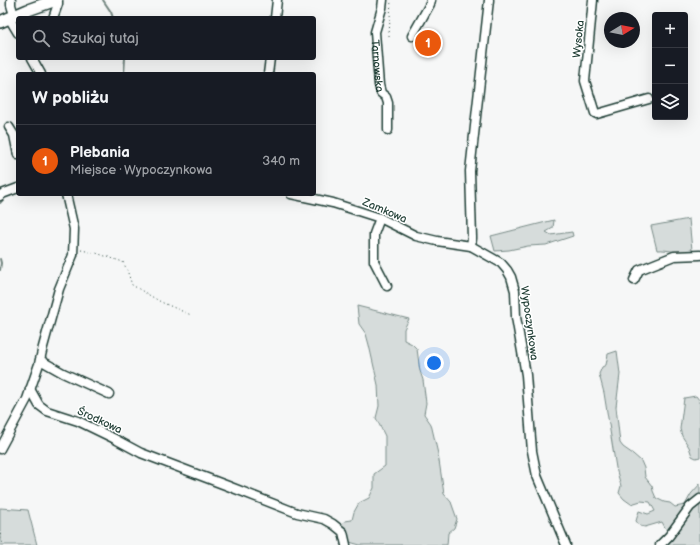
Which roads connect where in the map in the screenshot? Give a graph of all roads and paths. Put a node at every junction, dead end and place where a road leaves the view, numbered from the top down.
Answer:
1 (11, 0) edge
2 (57, 0) edge
3 (277, 0) edge
4 (383, 0) edge
5 (391, 0) edge
6 (431, 0) edge
7 (489, 0) edge
8 (593, 0) edge
9 (54, 16) edge
10 (275, 16) edge
11 (8, 19) edge
12 (16, 29) edge
13 (389, 36) dead end
14 (412, 36) dead end
15 (33, 60) edge
16 (270, 60) edge
17 (39, 72) edge
18 (268, 72) edge
19 (649, 99) dead end
20 (9, 127) dead end
21 (388, 130) dead end
22 (16, 145) edge
23 (16, 189) edge
24 (0, 196) edge
25 (66, 196) edge
26 (302, 196) edge
27 (380, 218) junction
28 (471, 246) junction
29 (73, 248) junction
30 (700, 255) edge
31 (634, 280) dead end
32 (387, 286) dead end
33 (191, 315) dead end
34 (40, 360) junction
35 (30, 389) junction
36 (109, 394) dead end
37 (0, 449) edge
38 (700, 499) edge
39 (0, 534) edge
40 (3, 545) edge
41 (346, 545) edge
42 (566, 545) edge
43 (660, 545) edge

1 - 11 street
2 - 9 street
2 - 11 main road
3 - 10 street
4 - 21 street, Tarnowska
5 - 13 path
6 - 14 street
7 - 28 street
8 - 19 street, Wysoka
11 - 12 street
15 - 17 street
16 - 18 street
20 - 22 street
23 - 24 street
25 - 29 street
26 - 27 street, Zamkowa
27 - 28 street, Zamkowa
27 - 32 street
28 - 42 street, Wypoczynkowa
29 - 33 path
29 - 34 street
30 - 31 street
34 - 35 street
34 - 36 street
35 - 37 street
35 - 41 street, Środkowa
38 - 43 street
39 - 40 path

